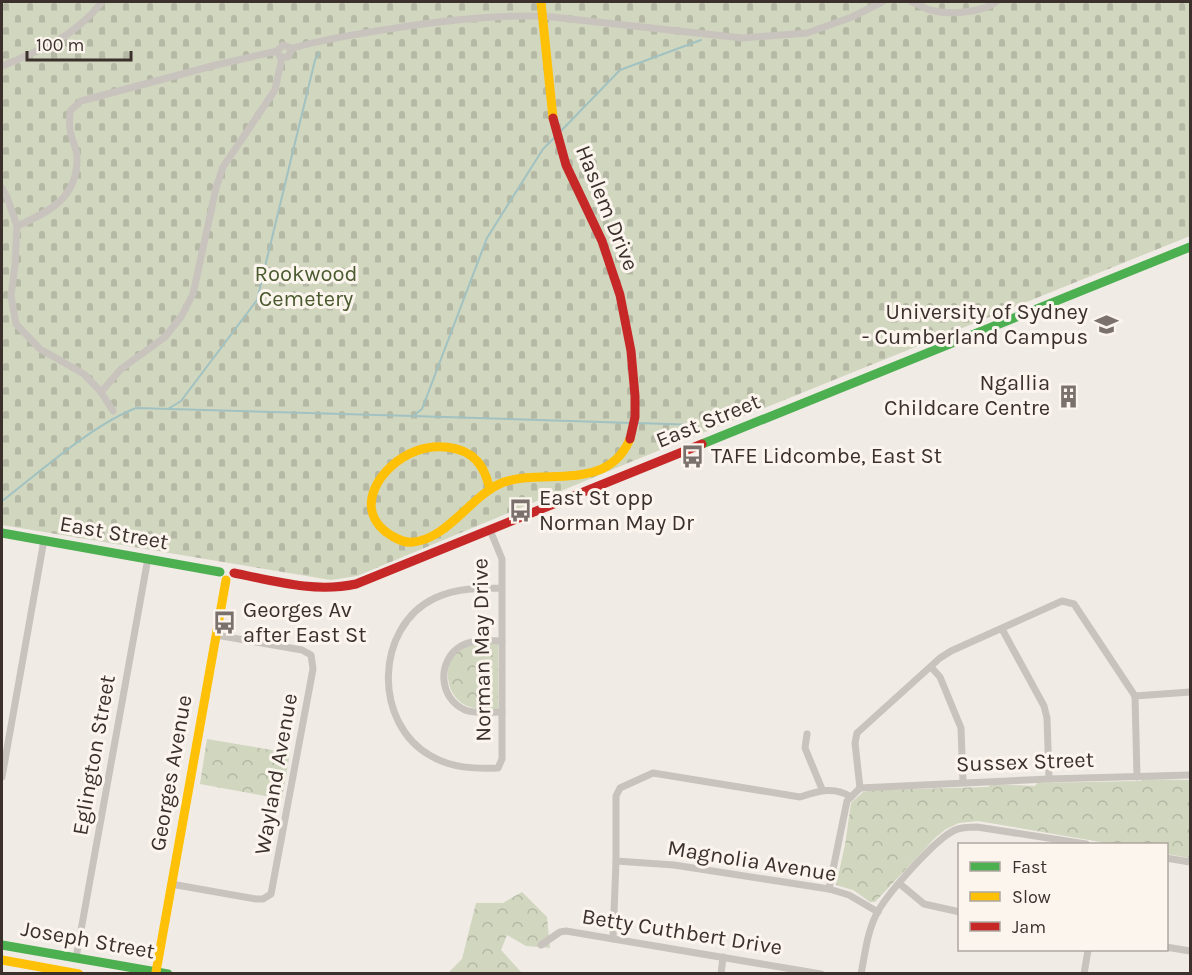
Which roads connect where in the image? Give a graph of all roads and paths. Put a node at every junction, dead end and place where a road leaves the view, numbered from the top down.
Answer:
1 (102, 2) edge
2 (541, 2) edge
3 (882, 2) edge
4 (912, 2) edge
5 (996, 2) edge
6 (543, 16) junction
7 (290, 49) junction
8 (277, 51) junction
9 (282, 58) junction
10 (2, 66) edge
11 (2, 188) edge
12 (16, 226) junction
13 (1191, 247) edge
14 (100, 392) junction
15 (114, 411) dead end
16 (490, 489) junction
17 (490, 531) junction
18 (2, 533) edge
19 (44, 540) junction
20 (148, 558) junction
21 (226, 575) junction
22 (502, 588) junction
23 (1002, 628) junction
24 (216, 635) junction
25 (502, 641) junction
26 (931, 667) junction
27 (1191, 692) edge
28 (1135, 696) junction
29 (502, 712) junction
30 (807, 734) dead end
31 (1191, 775) edge
32 (2, 777) edge
33 (1137, 777) junction
34 (1049, 778) junction
35 (963, 782) junction
36 (861, 788) junction
37 (822, 789) junction
38 (851, 797) junction
39 (1080, 843) edge
40 (1168, 858) edge
41 (616, 861) junction
42 (1191, 862) edge
43 (171, 884) junction
44 (900, 884) junction
45 (829, 889) junction
46 (878, 912) junction
47 (958, 912) edge
48 (612, 939) junction
49 (2, 945) edge
50 (542, 945) dead end
51 (1168, 947) edge
52 (1088, 951) edge
53 (1191, 951) edge
54 (723, 957) junction
55 (76, 958) junction
56 (2, 960) edge
57 (807, 972) edge
58 (156, 973) edge
59 (79, 974) edge
60 (168, 974) edge
61 (721, 974) edge
62 (821, 974) edge
63 (861, 974) edge
64 (1084, 974) edge

1 - 10 street
2 - 6 main road, Haslem Drive
3 - 6 street
4 - 5 street
6 - 7 street
6 - 16 main road, Haslem Drive
7 - 8 street
7 - 9 street
8 - 9 street
8 - 12 street
9 - 14 street
11 - 12 street
12 - 14 street
13 - 17 main road, East Street
14 - 15 street
16 - 16 main road
17 - 21 main road, East Street
17 - 22 street, Norman May Drive
18 - 19 main road, East Street
19 - 20 main road, East Street
19 - 32 street
20 - 21 main road, East Street
20 - 55 street, Eglington Street
21 - 24 main road, Georges Avenue
22 - 25 street, Norman May Drive
22 - 29 street, Norman May Drive
23 - 26 street
23 - 28 street
23 - 34 street
24 - 43 main road, Georges Avenue
24 - 43 street, Wayland Avenue
25 - 29 street, Norman May Drive
25 - 29 street
26 - 35 street
26 - 36 street
27 - 28 street
28 - 33 street
30 - 37 street
31 - 33 street, Sussex Street
33 - 34 street, Sussex Street
34 - 35 street, Sussex Street
35 - 36 street, Sussex Street
36 - 38 street
37 - 38 street
37 - 41 street
38 - 45 street
39 - 44 street
40 - 42 street
41 - 45 street, Magnolia Avenue
41 - 48 street
43 - 58 main road, Georges Avenue
44 - 46 street
44 - 47 street
45 - 46 street, Magnolia Avenue
46 - 63 street
48 - 50 street, Betty Cuthbert Drive
48 - 54 street, Betty Cuthbert Drive
49 - 55 main road, Joseph Street
51 - 53 street
52 - 64 street
54 - 57 street, Betty Cuthbert Drive
54 - 61 street
55 - 58 main road, Joseph Street
56 - 59 main road, Joseph Street
57 - 62 street, Betty Cuthbert Drive
58 - 60 main road, Joseph Street

